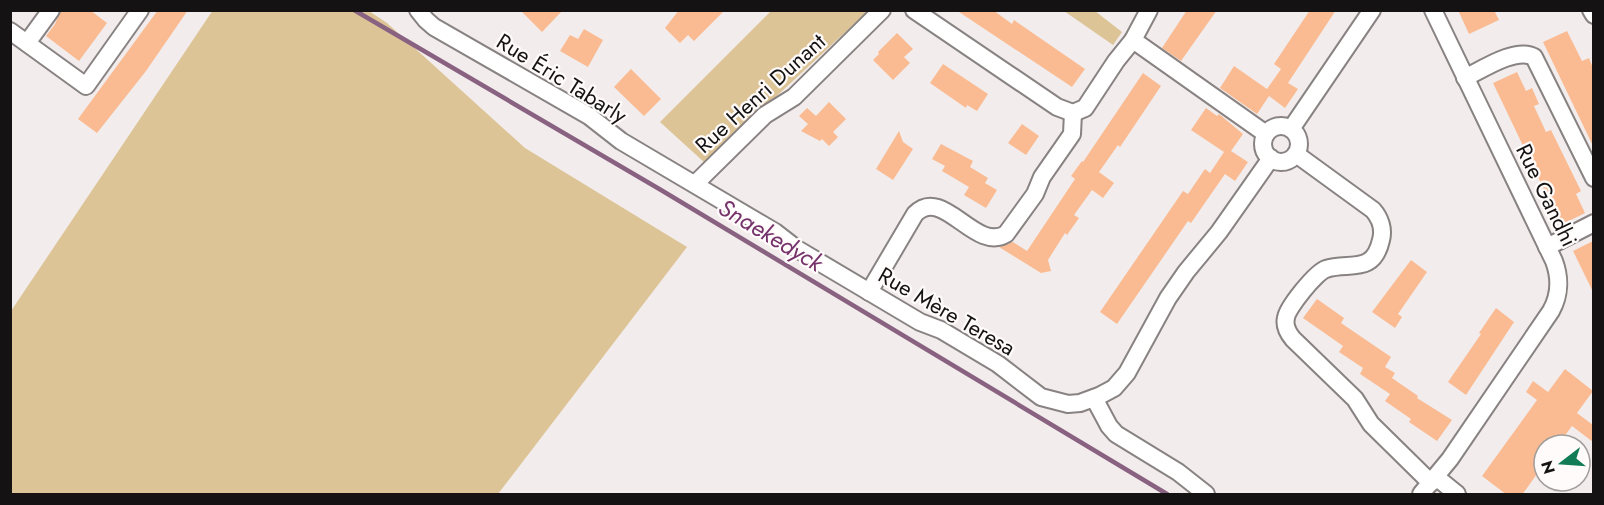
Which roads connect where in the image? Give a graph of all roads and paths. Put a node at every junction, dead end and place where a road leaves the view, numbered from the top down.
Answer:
1 (51, 10) edge
2 (418, 10) edge
3 (882, 10) edge
4 (915, 10) edge
5 (1149, 10) edge
6 (1372, 10) edge
7 (1433, 10) edge
8 (1591, 10) edge
9 (136, 12) edge
10 (1593, 15) edge
11 (10, 31) edge
12 (1133, 40) junction
13 (27, 43) junction
14 (1465, 78) junction
15 (1072, 113) junction
16 (1291, 129) junction
17 (1266, 134) junction
18 (1296, 154) junction
19 (1271, 158) junction
20 (654, 160) joint
21 (1593, 178) edge
22 (695, 184) junction
23 (1593, 223) edge
24 (1547, 247) junction
25 (869, 292) junction
26 (1094, 398) junction
27 (1429, 485) edge
28 (1206, 495) edge
29 (1457, 495) edge

1 - 13 street
2 - 20 street, Rue Éric Tabarly
3 - 22 street, Rue Henri Dunant
4 - 15 street
5 - 12 street
6 - 16 street
7 - 14 street, Rue Gandhi
8 - 10 street
9 - 13 street
11 - 13 street
12 - 15 street
12 - 17 street
14 - 21 street
14 - 24 street, Rue Gandhi
15 - 25 street
16 - 17 street
16 - 18 street
17 - 19 street
18 - 19 street
18 - 27 street
19 - 26 street
20 - 22 street, Rue Mère Teresa
22 - 25 street, Rue Mère Teresa
23 - 24 street
24 - 27 street, Rue Gandhi
25 - 26 street, Rue Mère Teresa
26 - 28 street
27 - 29 street

